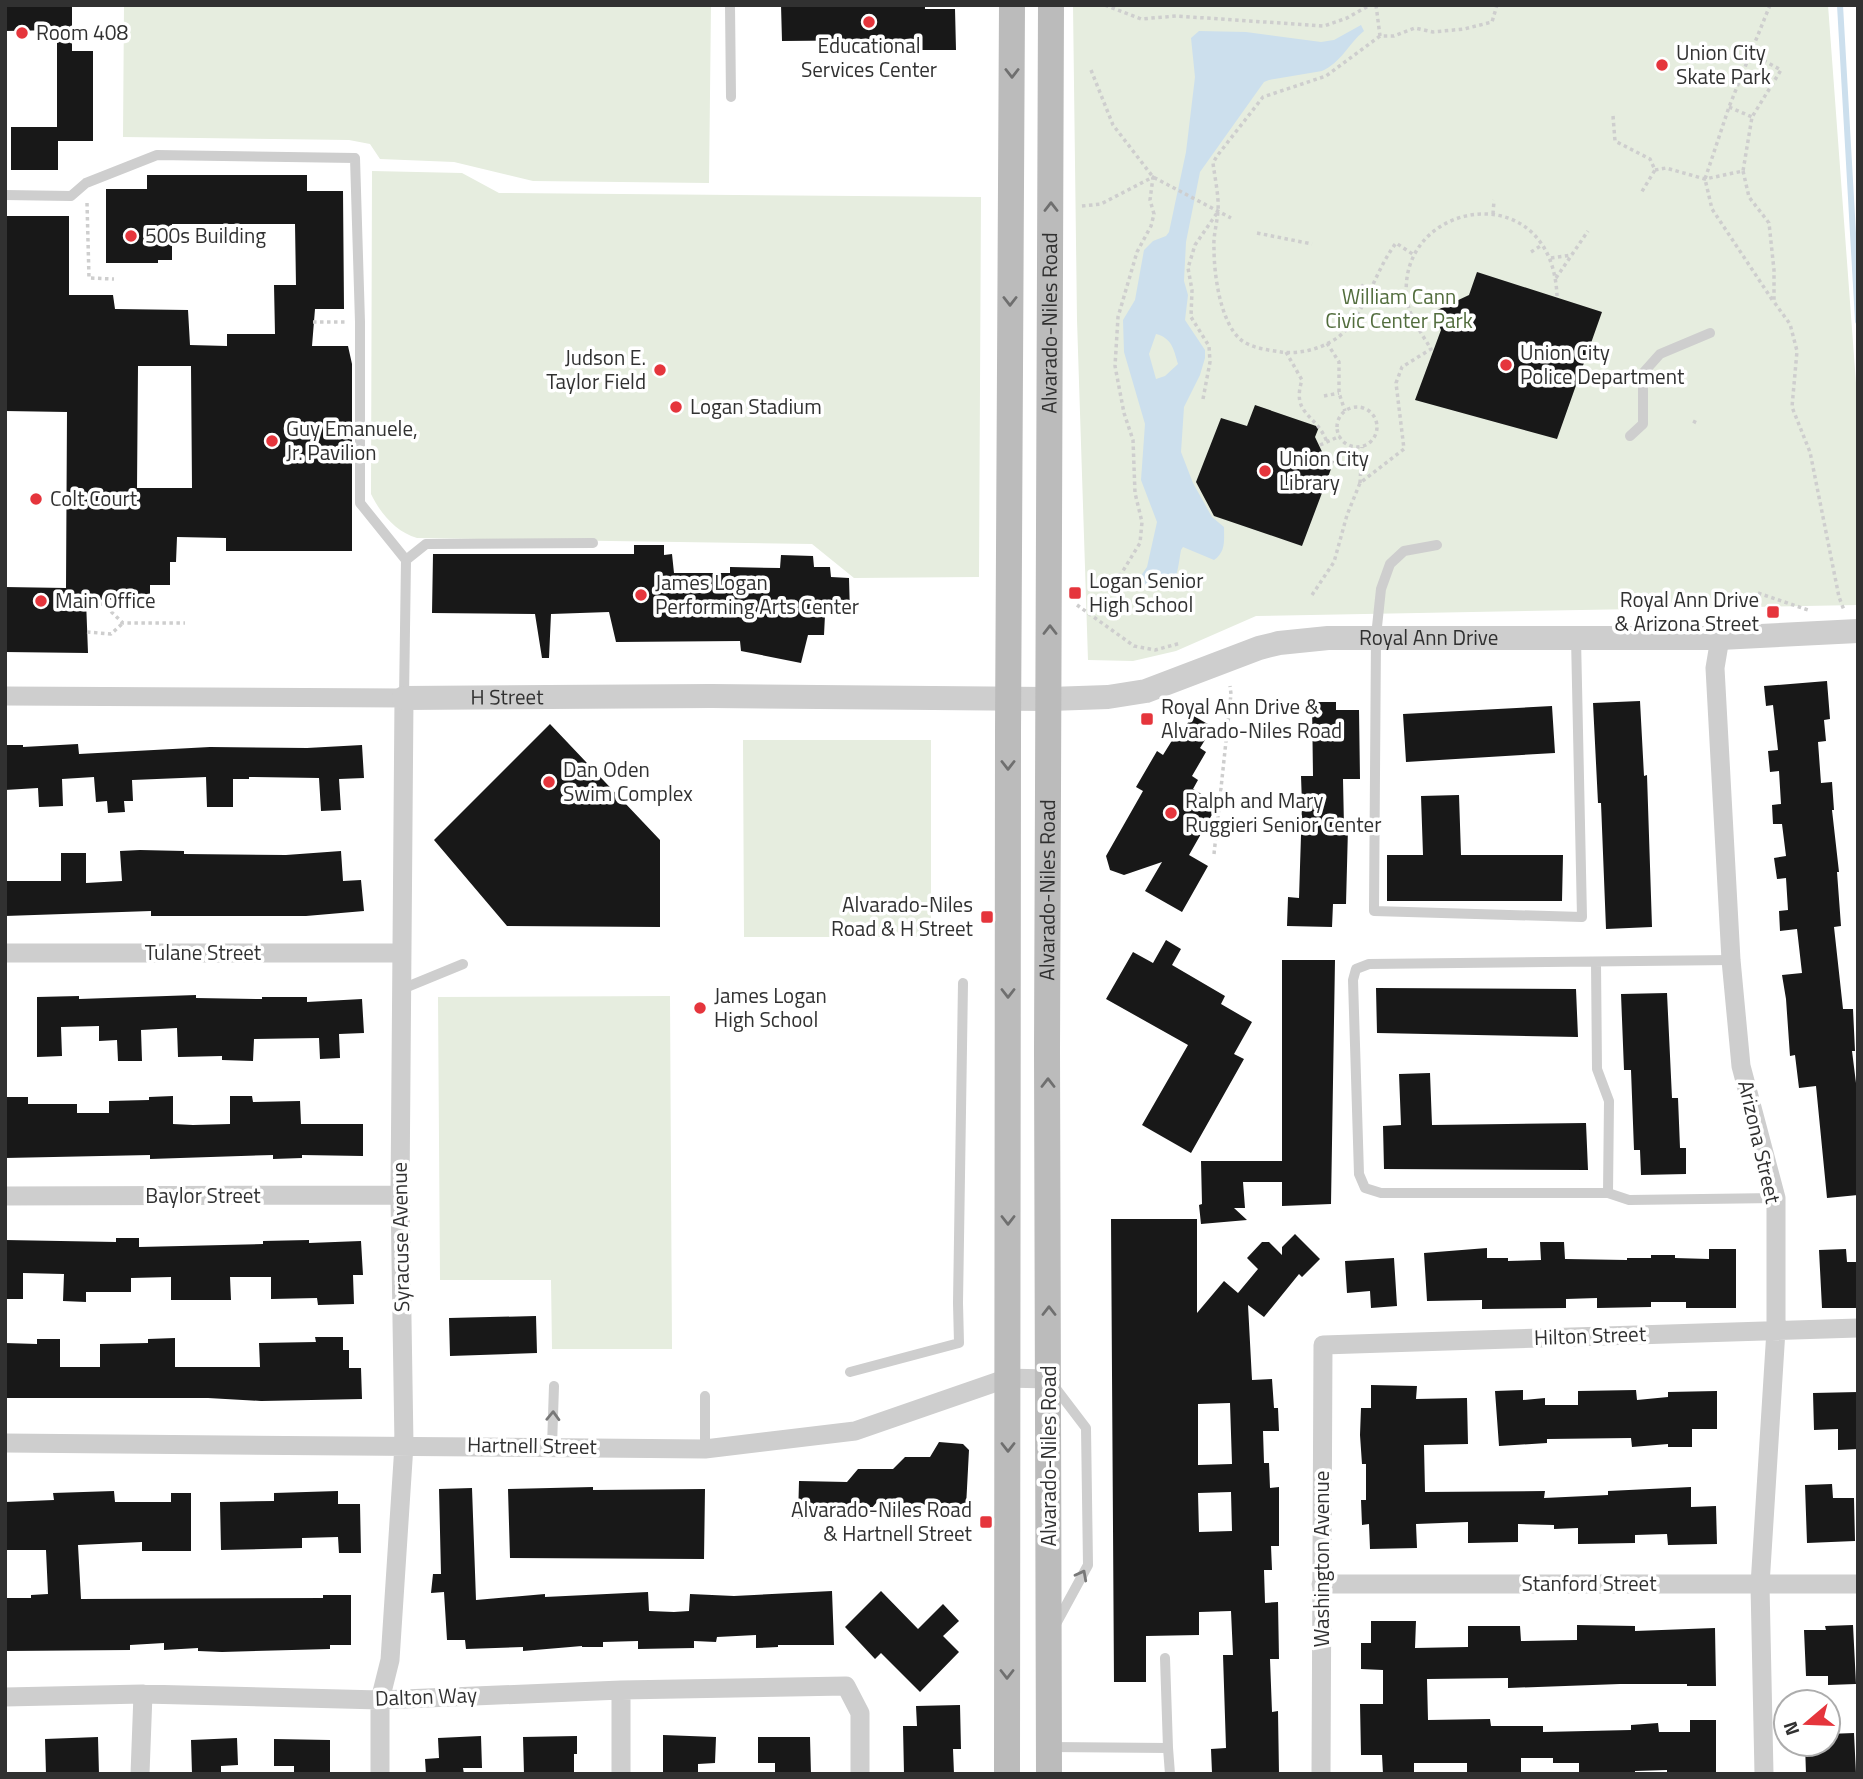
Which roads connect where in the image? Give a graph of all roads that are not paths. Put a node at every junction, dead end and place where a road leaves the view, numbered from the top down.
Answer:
1 (730, 5) edge
2 (1012, 5) edge
3 (1051, 5) edge
4 (731, 97) dead end
5 (5, 195) edge
6 (1710, 333) dead end
7 (1630, 436) dead end
8 (593, 543) dead end
9 (1437, 545) dead end
10 (407, 560) junction
11 (1858, 631) edge
12 (1376, 636) junction
13 (1576, 637) junction
14 (1720, 638) junction
15 (5, 696) edge
16 (1009, 697) junction
17 (404, 698) junction
18 (1050, 699) junction
19 (5, 953) edge
20 (401, 953) junction
21 (1731, 960) junction
22 (1596, 963) junction
23 (463, 964) dead end
24 (963, 983) dead end
25 (401, 990) junction
26 (1608, 1193) junction
27 (400, 1195) junction
28 (5, 1196) edge
29 (1776, 1198) junction
30 (1858, 1328) edge
31 (1776, 1330) junction
32 (1323, 1345) joint
33 (850, 1372) dead end
34 (1008, 1378) junction
35 (1049, 1379) junction
36 (554, 1386) dead end
37 (705, 1396) dead end
38 (5, 1443) edge
39 (404, 1445) junction
40 (552, 1446) junction
41 (705, 1449) junction
42 (1321, 1584) junction
43 (1858, 1584) edge
44 (1760, 1585) junction
45 (1049, 1634) junction
46 (1166, 1658) dead end
47 (621, 1690) junction
48 (143, 1694) junction
49 (5, 1697) edge
50 (380, 1699) junction
51 (1049, 1747) junction
52 (1168, 1748) junction
53 (141, 1774) edge
54 (380, 1774) edge
55 (621, 1774) edge
56 (860, 1774) edge
57 (1007, 1774) edge
58 (1049, 1774) edge
59 (1170, 1774) edge
60 (1321, 1774) edge
61 (1764, 1774) edge

1 - 4 lane
2 -> 16 main road, Alvarado-Niles Road
18 -> 3 main road, Alvarado-Niles Road
5 - 10 lane
6 - 7 lane
8 - 10 lane
9 - 12 lane
10 - 17 lane
11 - 14 street, Royal Ann Drive
12 - 13 street, Royal Ann Drive
12 - 13 lane
12 - 18 street, Royal Ann Drive
13 - 14 street, Royal Ann Drive
14 - 21 street, Arizona Street
15 - 17 street, H Street
16 - 17 street, H Street
16 - 18 street, Royal Ann Drive
16 -> 34 main road, Alvarado-Niles Road
17 - 20 street, Syracuse Avenue
35 -> 18 main road, Alvarado-Niles Road
19 - 20 street, Tulane Street
20 - 25 street, Syracuse Avenue
21 - 22 lane
21 - 29 street, Arizona Street
22 - 26 lane
22 - 26 lane
23 - 25 lane
24 - 33 lane
25 - 27 street, Syracuse Avenue
26 - 29 lane
27 - 28 street, Baylor Street
27 - 39 street, Syracuse Avenue
29 - 31 street, Arizona Street
30 - 31 street, Hilton Street
31 - 32 street, Hilton Street
31 - 44 street, Arizona Street
32 - 42 street, Washington Avenue
34 - 35 street, Hartnell Street
34 - 41 street, Hartnell Street
34 -> 57 main road, Alvarado-Niles Road
35 - 45 main road, Alvarado-Niles Road
45 -> 35 lane
40 -> 36 lane
37 - 41 lane
38 - 39 street, Hartnell Street
39 - 40 street, Hartnell Street
39 - 50 street, Syracuse Avenue
40 - 41 street, Hartnell Street
42 - 44 street, Stanford Street
42 - 60 street, Washington Avenue
43 - 44 street, Stanford Street
44 - 61 street, Arizona Street
45 - 51 main road, Alvarado-Niles Road
46 - 52 lane
47 - 50 street, Dalton Way
47 - 55 street
47 - 56 street, Dalton Way
48 - 49 street, Dalton Way
48 - 50 street, Dalton Way
48 - 53 street
50 - 54 street, Syracuse Avenue
51 - 52 lane
51 - 58 main road, Alvarado-Niles Road
52 - 59 lane

